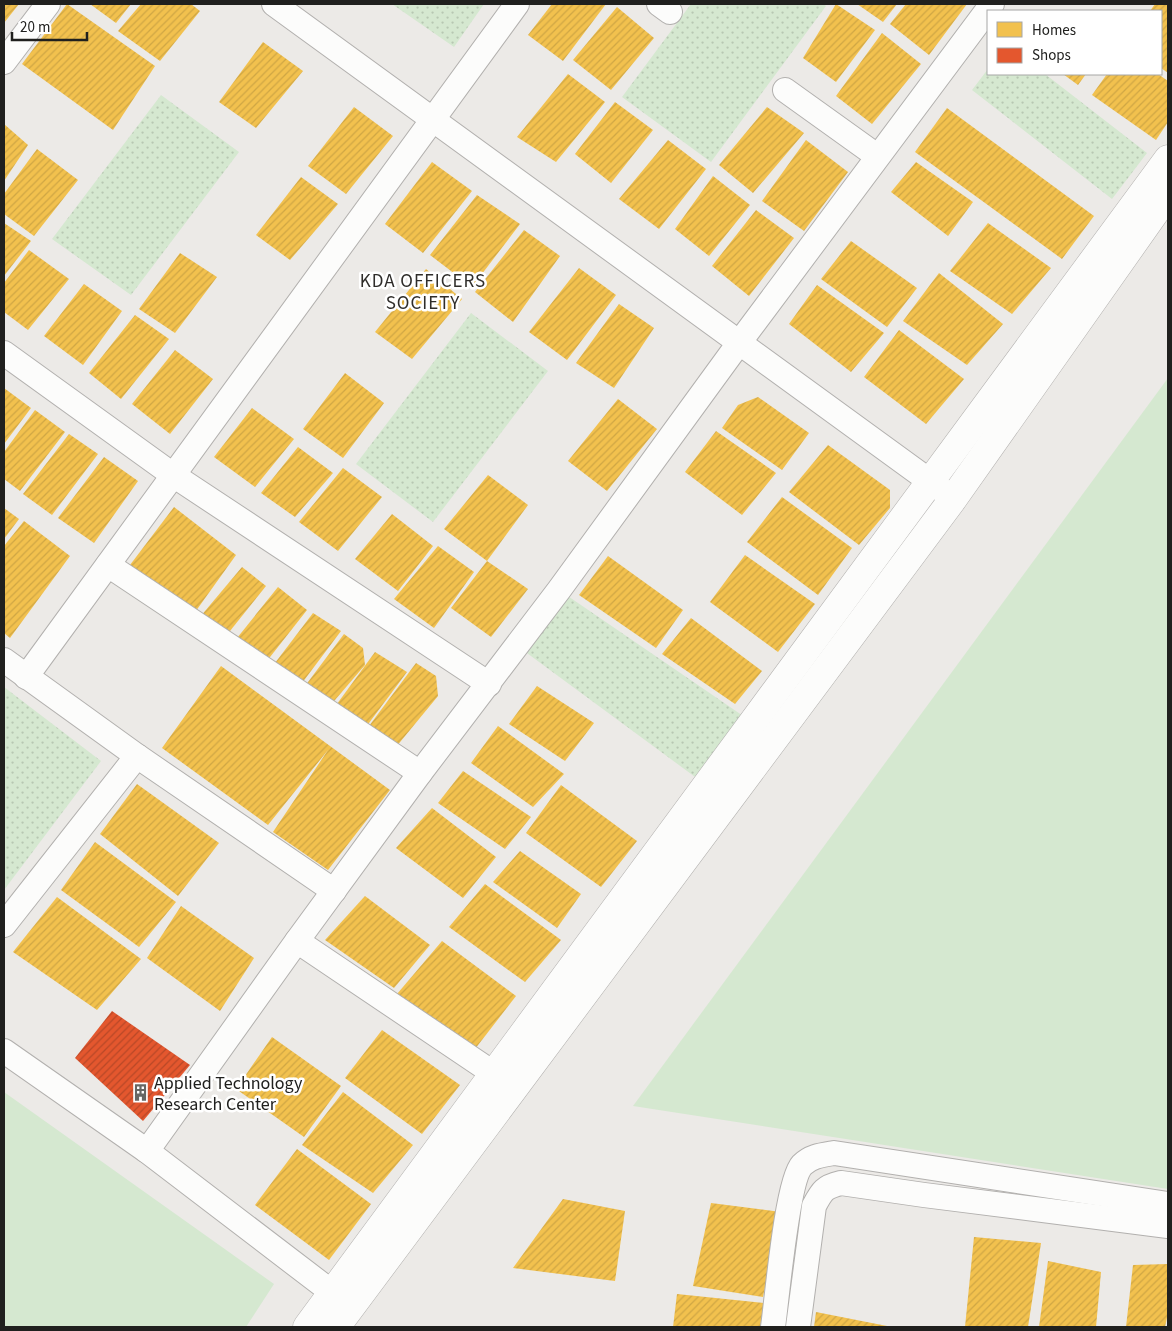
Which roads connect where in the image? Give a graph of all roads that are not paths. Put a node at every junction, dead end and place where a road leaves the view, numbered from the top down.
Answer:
1 (48, 4) edge
2 (274, 4) edge
3 (517, 4) edge
4 (987, 11) edge
5 (4, 62) edge
6 (785, 90) dead end
7 (434, 118) junction
8 (877, 156) junction
9 (1168, 159) edge
10 (1158, 195) edge
11 (739, 343) junction
12 (4, 353) edge
13 (173, 475) junction
14 (930, 481) junction
15 (953, 499) junction
16 (108, 565) junction
17 (4, 660) edge
18 (26, 677) junction
19 (489, 684) junction
20 (137, 756) junction
21 (420, 773) junction
22 (334, 891) junction
23 (4, 925) edge
24 (297, 941) junction
25 (4, 1051) edge
26 (493, 1073) junction
27 (147, 1151) junction
28 (1168, 1204) edge
29 (1168, 1226) edge
30 (339, 1309) edge
31 (307, 1327) edge
32 (773, 1327) edge
33 (798, 1327) edge

1 - 5 street
2 - 7 street
3 - 7 street
4 - 8 street
6 - 8 street
7 - 11 street
7 - 13 street
8 - 11 street
9 - 10 street
10 - 14 street
10 - 15 street
11 - 14 street
11 - 19 street
12 - 13 street
13 - 16 street
13 - 19 street
14 - 15 street
14 - 26 street
15 - 30 street
16 - 18 street
16 - 21 street
17 - 18 street
18 - 20 street
19 - 21 street
20 - 22 street
20 - 23 street
21 - 22 street
22 - 24 street
24 - 26 street
24 - 27 street
25 - 27 street
26 - 30 street
27 - 30 street
28 - 32 street
29 - 33 street
30 - 31 street

